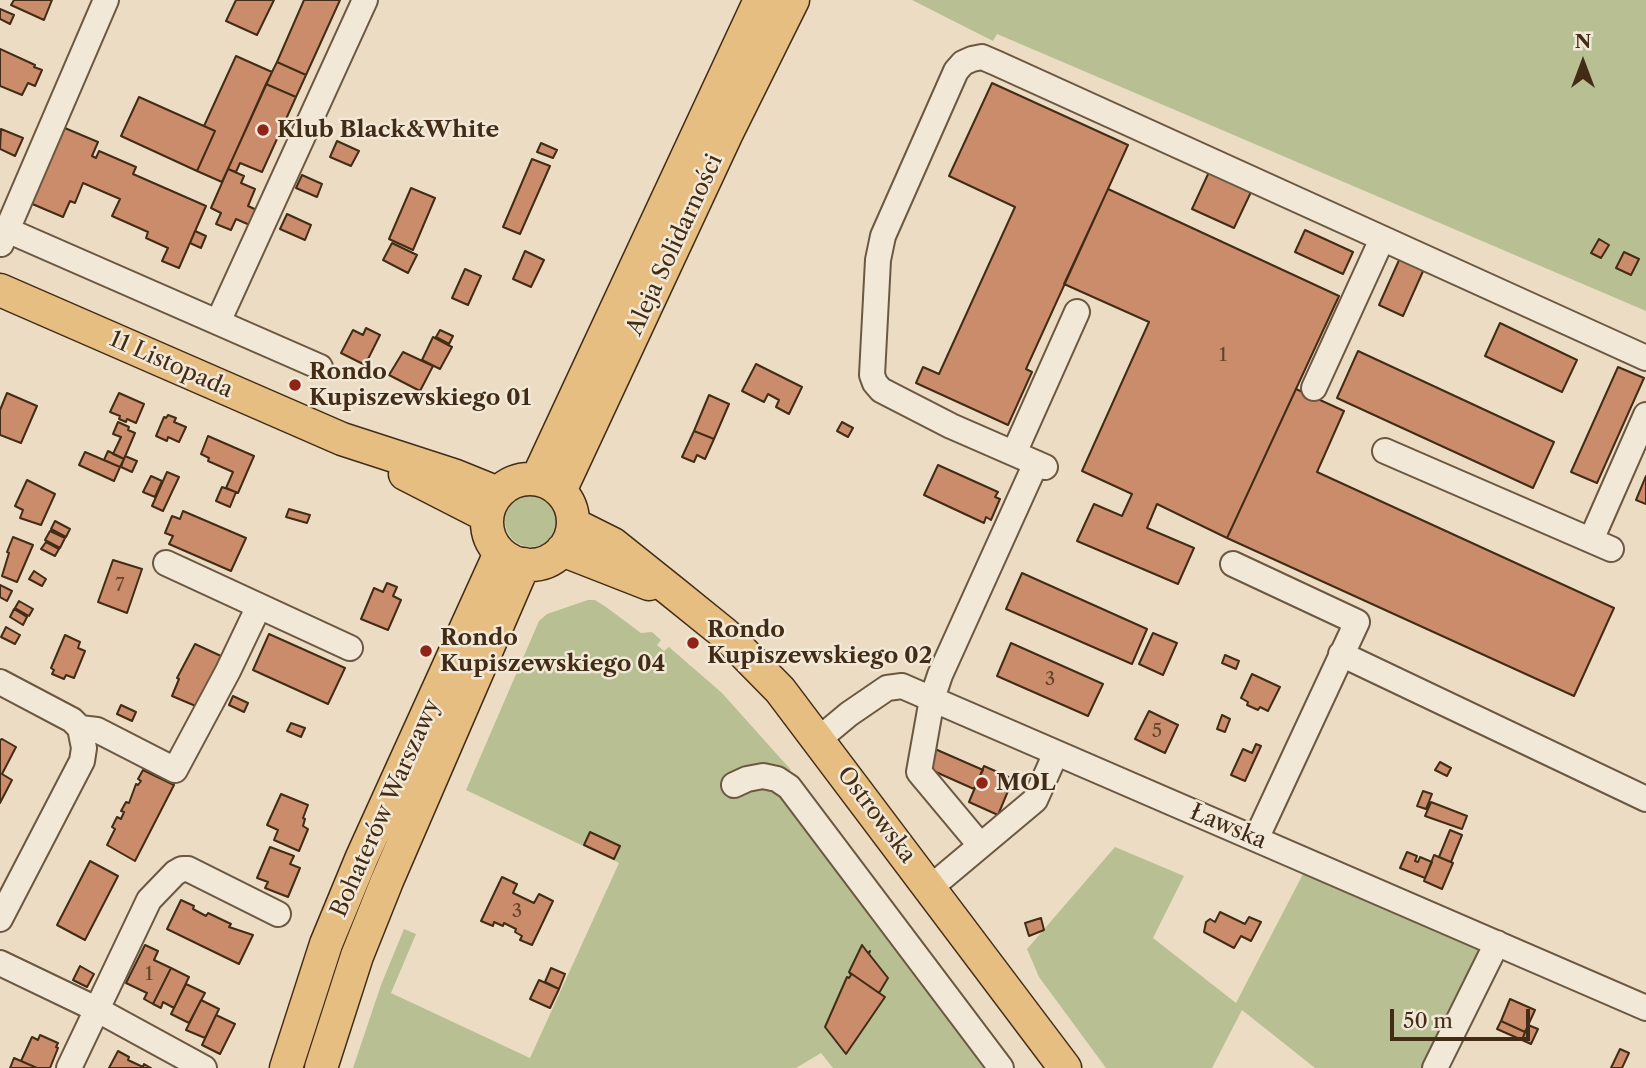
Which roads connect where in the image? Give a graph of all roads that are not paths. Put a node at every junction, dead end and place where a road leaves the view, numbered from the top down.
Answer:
1 (106, 0) edge
2 (365, 0) edge
3 (760, 0) edge
4 (793, 0) edge
5 (3, 238) edge
6 (1382, 239) junction
7 (0, 290) edge
8 (1077, 312) dead end
9 (218, 322) junction
10 (1646, 358) edge
11 (320, 367) dead end
12 (1314, 388) dead end
13 (1646, 415) edge
14 (1385, 451) dead end
15 (1032, 461) junction
16 (548, 485) junction
17 (493, 505) junction
18 (567, 537) junction
19 (512, 559) junction
20 (166, 563) dead end
21 (1233, 565) dead end
22 (259, 606) junction
23 (351, 648) dead end
24 (1341, 654) junction
25 (0, 682) edge
26 (932, 699) junction
27 (80, 728) junction
28 (819, 739) junction
29 (1056, 753) junction
30 (734, 785) dead end
31 (1646, 799) edge
32 (1256, 839) junction
33 (980, 845) junction
34 (930, 888) junction
35 (278, 914) dead end
36 (0, 919) edge
37 (1497, 943) junction
38 (0, 963) edge
39 (1646, 1008) edge
40 (96, 1009) junction
41 (1055, 1064) edge
42 (69, 1068) edge
43 (204, 1068) edge
44 (286, 1068) edge
45 (321, 1068) edge
46 (1001, 1068) edge
47 (1435, 1068) edge

1 - 5 street
2 - 9 street
3 - 16 main road, Aleja Solidarności
4 - 16 main road, Aleja Solidarności
5 - 9 street
6 - 10 street
6 - 12 street
6 - 15 street
7 - 17 main road, 11 Listopada
8 - 15 street
9 - 11 street
13 - 14 street
15 - 26 street
16 - 17 main road
16 - 18 main road
17 - 19 main road
18 - 19 main road
18 - 28 main road, Ostrowska
19 - 44 main road, Bohaterów Warszawy
19 - 45 main road, Bohaterów Warszawy
20 - 22 street
21 - 24 street
22 - 23 street
22 - 27 street
24 - 31 street
24 - 32 street
25 - 27 street
26 - 28 street, Ławska
26 - 29 street, Ławska
26 - 33 street
27 - 36 street
28 - 34 main road, Ostrowska
29 - 32 street, Ławska
29 - 33 street
30 - 46 street
32 - 37 street, Ławska
33 - 34 street
34 - 41 main road, Ostrowska
35 - 40 street
37 - 39 street, Ławska
37 - 47 street
38 - 40 street
40 - 42 street
40 - 43 street

